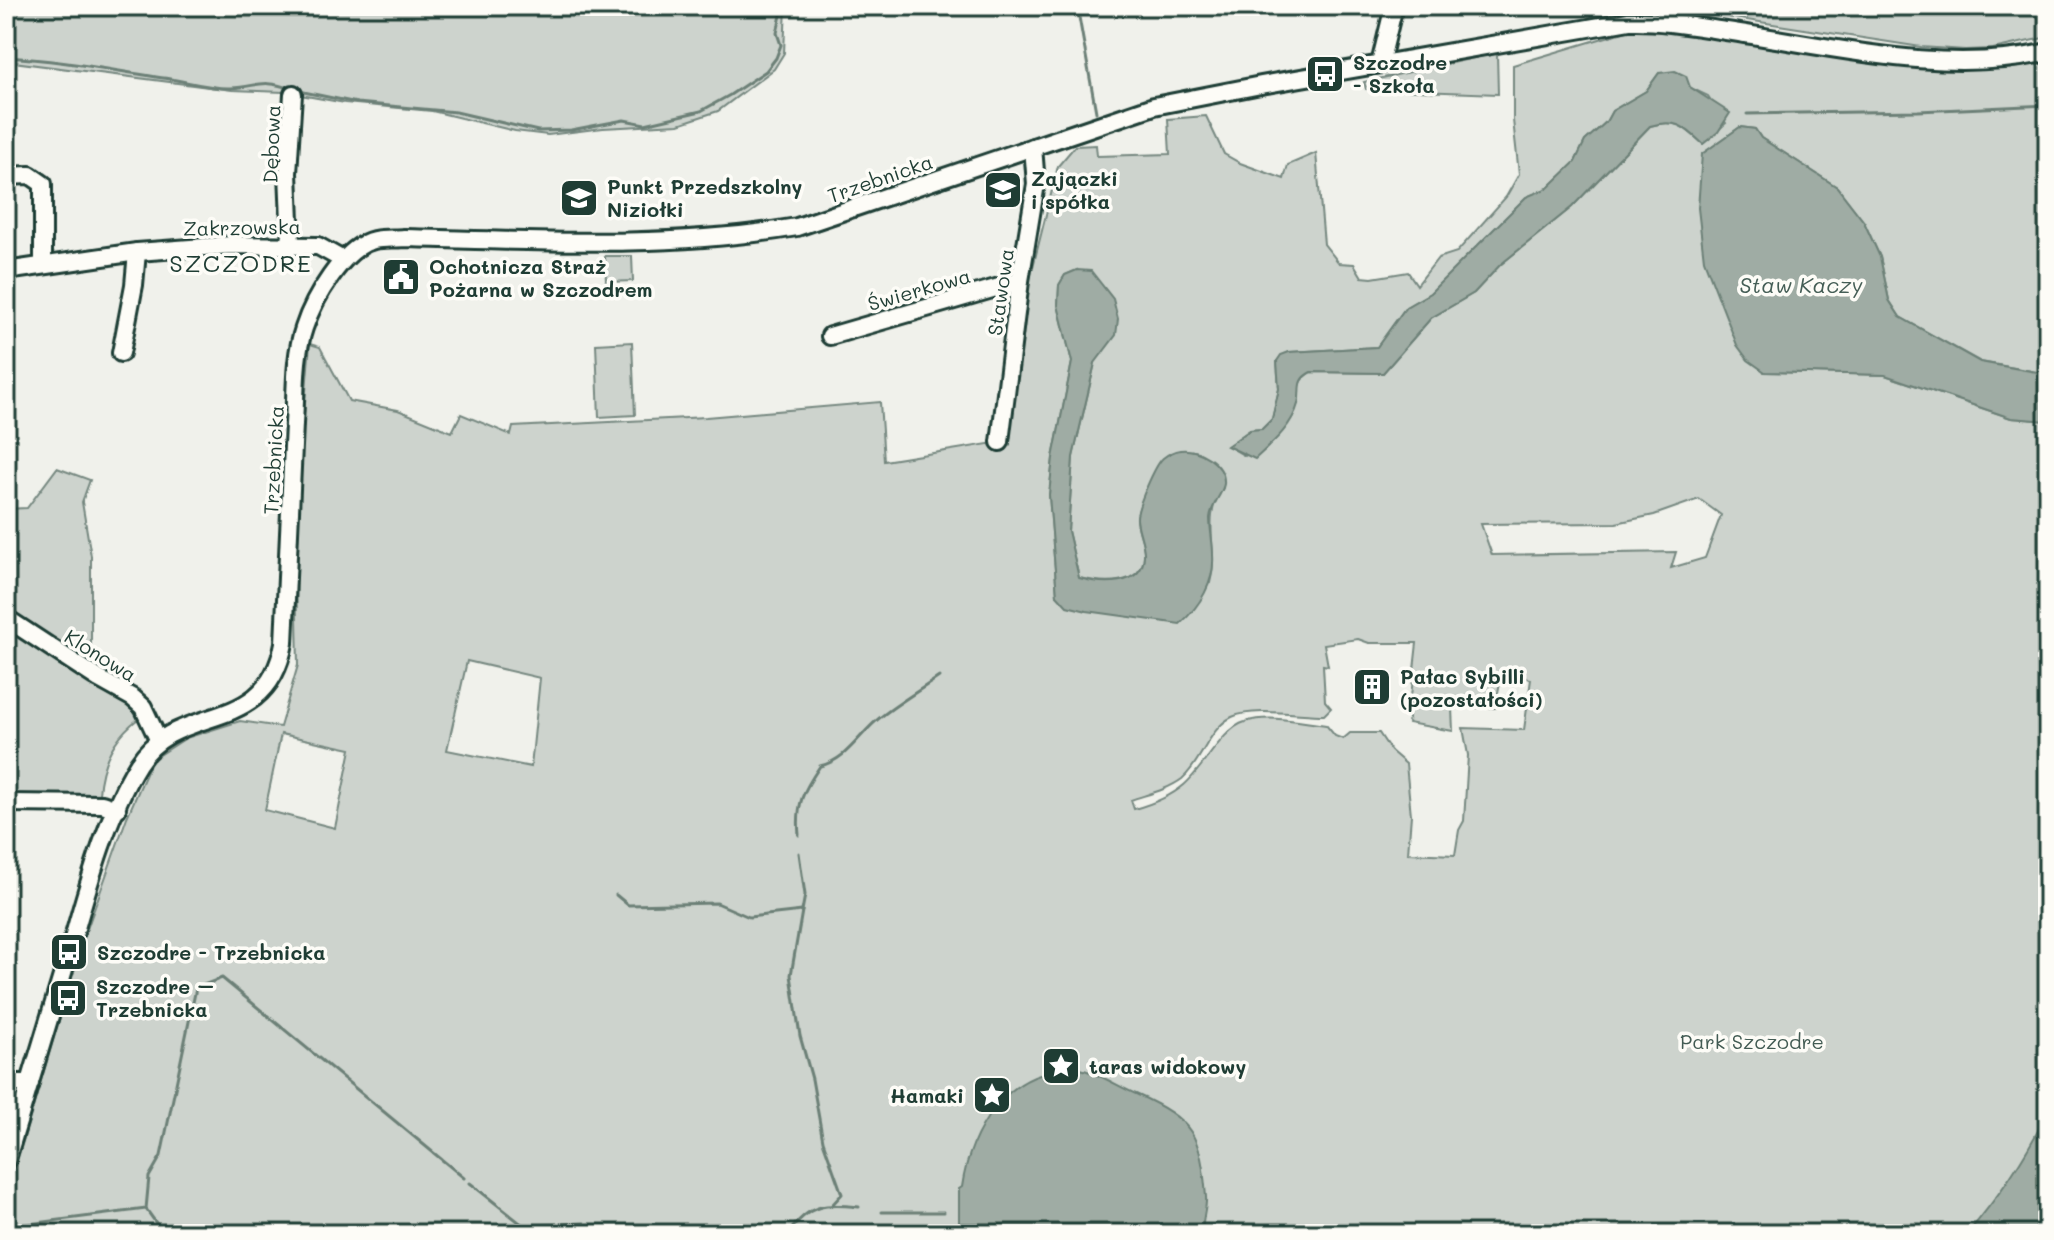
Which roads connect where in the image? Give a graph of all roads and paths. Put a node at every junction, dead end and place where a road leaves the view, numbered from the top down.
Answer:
1 (1394, 6) edge
2 (2048, 52) edge
3 (1380, 64) junction
4 (293, 94) dead end
5 (1033, 147) junction
6 (6, 176) edge
7 (291, 244) junction
8 (137, 252) junction
9 (343, 260) junction
10 (43, 265) junction
11 (6, 271) edge
12 (1020, 281) junction
13 (830, 336) dead end
14 (121, 353) dead end
15 (1000, 442) dead end
16 (6, 618) edge
17 (159, 741) junction
18 (6, 803) edge
19 (117, 809) junction
20 (6, 1083) edge
21 (30, 1083) junction
22 (6, 1162) edge

1 - 3 street
2 - 3 street, Trzebnicka
3 - 5 street, Trzebnicka
4 - 7 street, Dębowa
5 - 9 street, Trzebnicka
5 - 12 street, Stawowa
6 - 10 street
7 - 8 street, Zakrzowska
7 - 9 street, Zakrzowska
8 - 10 street, Zakrzowska
8 - 14 street
9 - 17 street, Trzebnicka
10 - 11 street, Zakrzowska
12 - 13 street, Świerkowa
12 - 15 street, Stawowa
16 - 17 street, Klonowa
17 - 19 street, Trzebnicka
18 - 19 street
19 - 21 street, Trzebnicka
20 - 21 street
21 - 22 street, Trzebnicka

